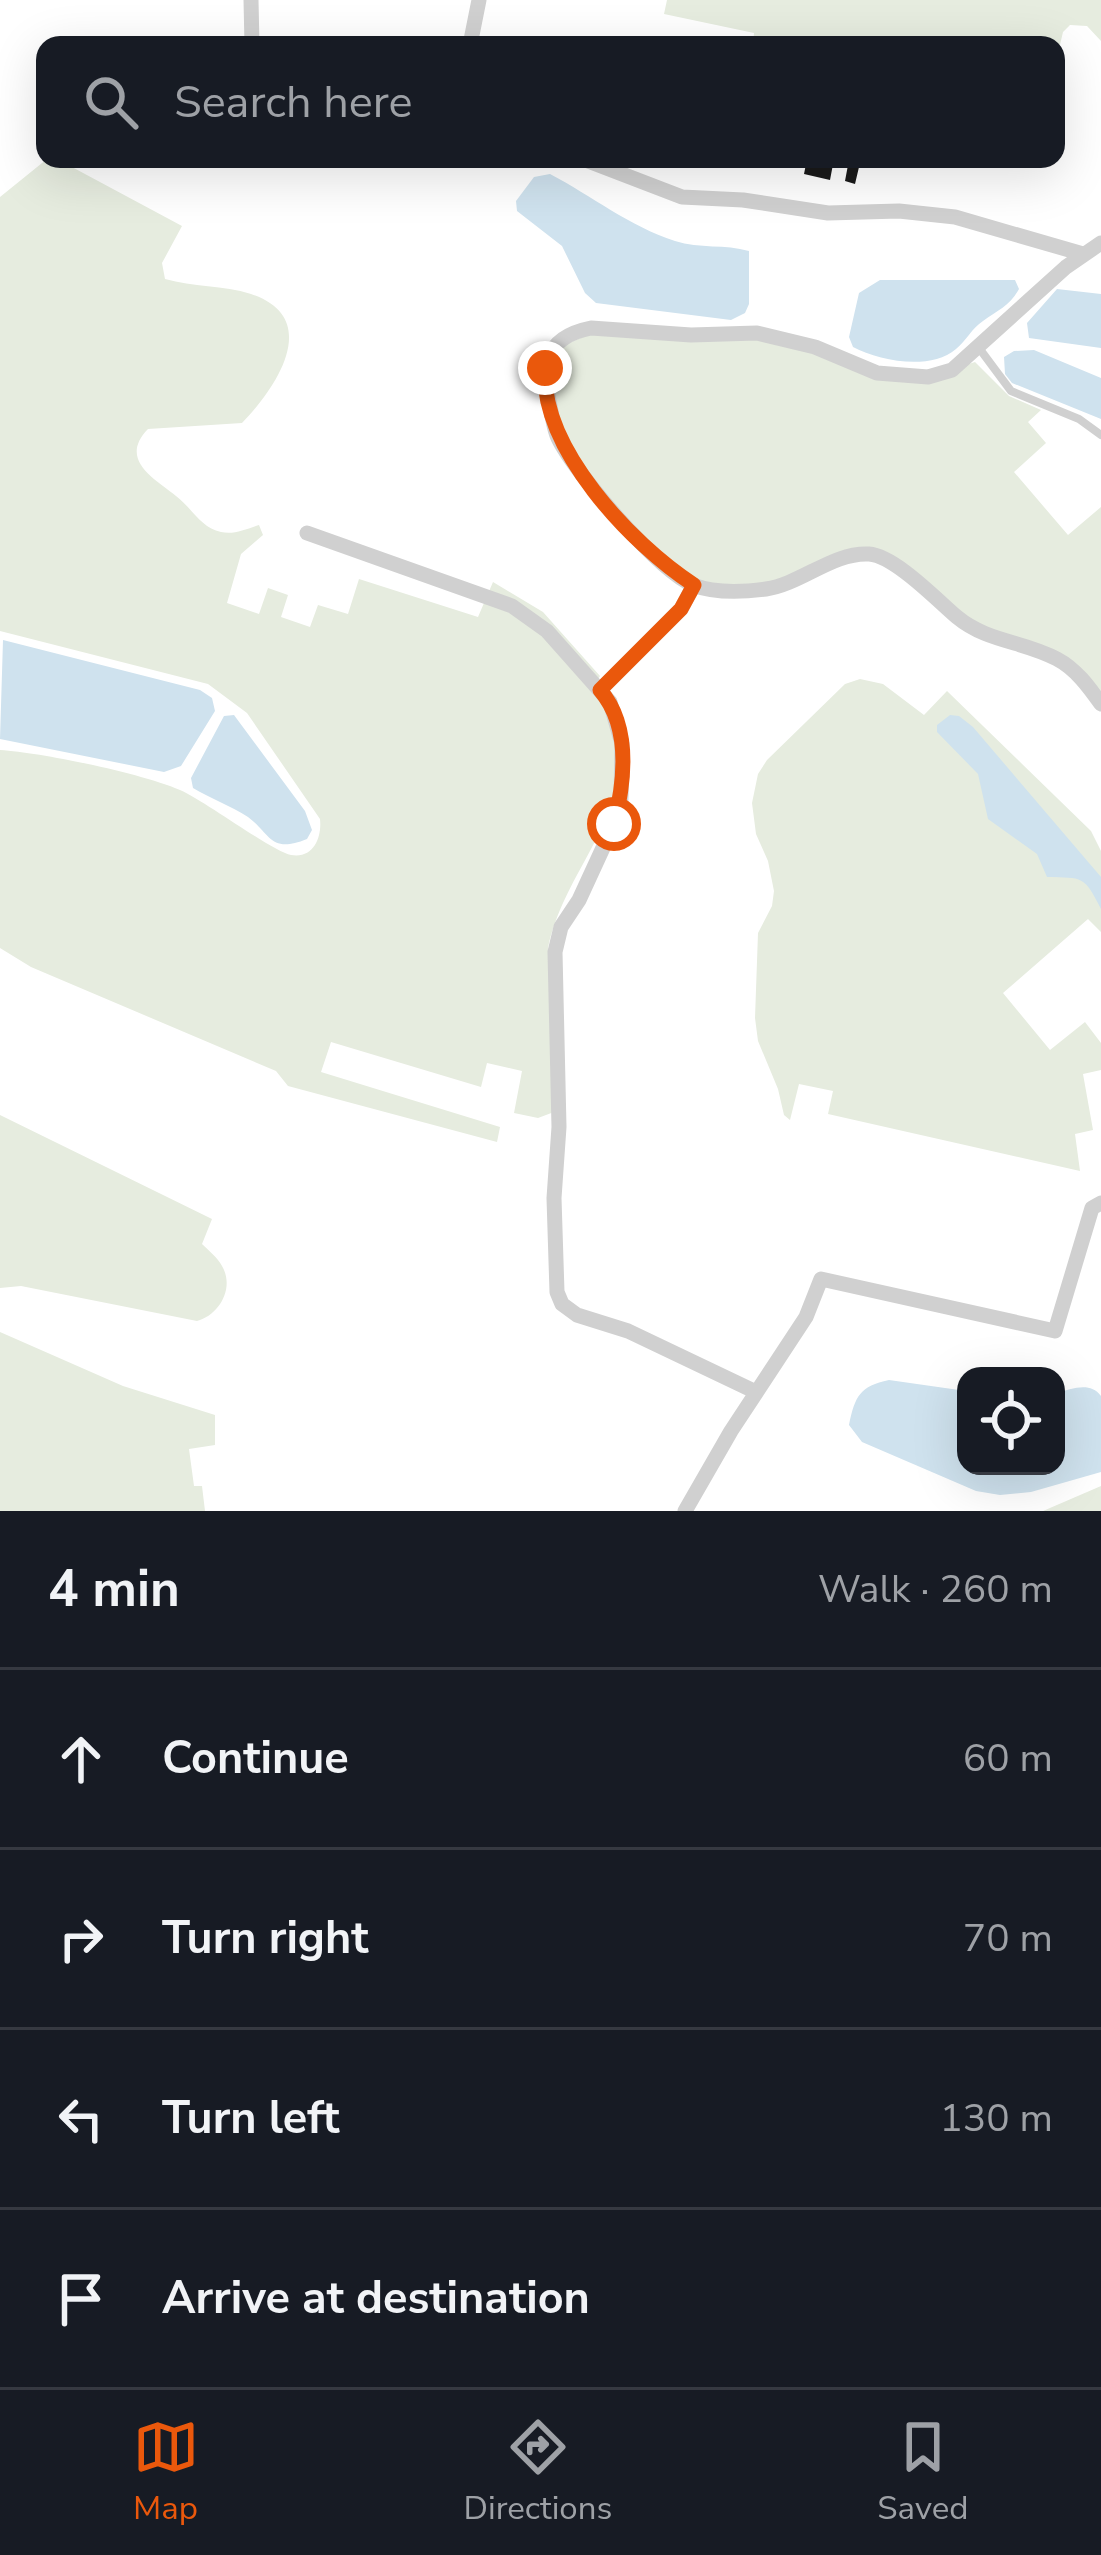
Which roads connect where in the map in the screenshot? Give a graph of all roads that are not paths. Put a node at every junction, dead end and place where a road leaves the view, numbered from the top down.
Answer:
1 (250, 0) edge
2 (479, 0) edge
3 (252, 36) edge
4 (472, 36) edge
5 (606, 168) edge
6 (1101, 243) edge
7 (1083, 254) junction
8 (978, 346) junction
9 (1101, 435) edge
10 (307, 533) dead end
11 (694, 585) junction
12 (600, 690) junction
13 (1101, 704) edge
14 (1101, 1203) edge
15 (756, 1392) junction
16 (685, 1511) edge

1 - 3 street
2 - 4 street
5 - 7 street
6 - 7 street
7 - 8 street
8 - 9 lane
8 - 11 street
10 - 12 street
11 - 12 street
11 - 13 street
12 - 15 street
14 - 15 street
15 - 16 street

